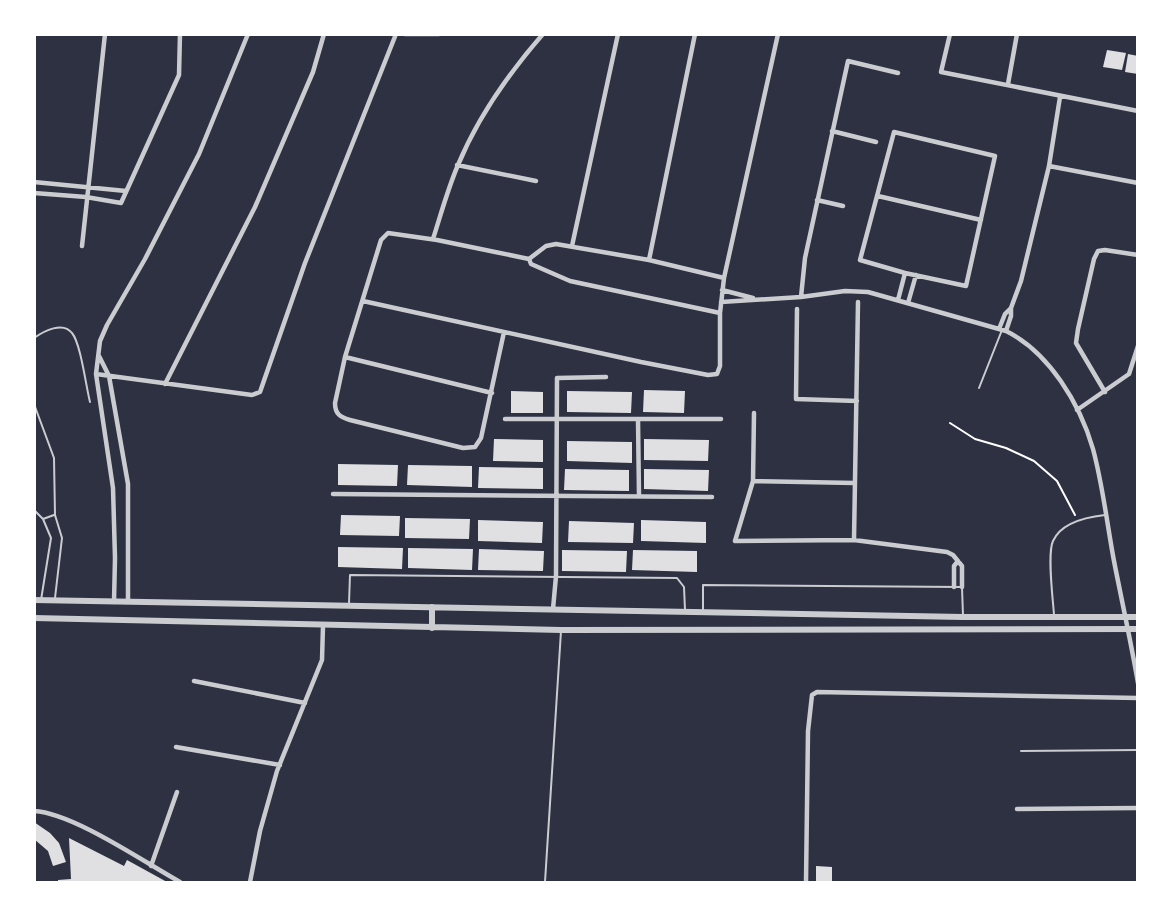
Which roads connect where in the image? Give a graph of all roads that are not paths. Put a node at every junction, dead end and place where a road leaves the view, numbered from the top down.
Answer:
1 (105, 34) edge
2 (180, 34) edge
3 (248, 34) edge
4 (324, 34) edge
5 (396, 34) edge
6 (405, 34) edge
7 (439, 34) edge
8 (543, 34) edge
9 (618, 34) edge
10 (695, 34) edge
11 (778, 34) edge
12 (950, 34) edge
13 (1017, 34) edge
14 (898, 73) dead end
15 (1008, 84) junction
16 (1060, 97) junction
17 (1137, 111) edge
18 (832, 131) junction
19 (876, 142) dead end
20 (457, 165) junction
21 (1049, 166) junction
22 (536, 181) dead end
23 (34, 182) edge
24 (1137, 183) edge
25 (88, 186) junction
26 (126, 191) junction
27 (34, 193) edge
28 (878, 196) junction
29 (86, 197) junction
30 (817, 200) junction
31 (843, 206) dead end
32 (981, 220) junction
33 (433, 239) junction
34 (82, 246) dead end
35 (572, 246) junction
36 (1137, 255) edge
37 (529, 259) junction
38 (649, 260) junction
39 (905, 273) junction
40 (916, 276) junction
41 (724, 278) junction
42 (722, 290) junction
43 (801, 297) junction
44 (759, 300) junction
45 (898, 300) junction
46 (363, 301) junction
47 (721, 302) junction
48 (858, 302) dead end
49 (908, 303) junction
50 (797, 309) dead end
51 (720, 313) junction
52 (1002, 330) junction
53 (504, 332) junction
54 (34, 338) edge
55 (1137, 346) edge
56 (99, 356) junction
57 (345, 357) junction
58 (96, 374) junction
59 (109, 376) junction
60 (606, 377) dead end
61 (165, 384) junction
62 (979, 388) dead end
63 (1105, 392) junction
64 (492, 393) junction
65 (857, 401) junction
66 (90, 402) dead end
67 (34, 404) edge
68 (1077, 410) junction
69 (754, 413) dead end
70 (505, 419) dead end
71 (638, 419) junction
72 (721, 419) dead end
73 (556, 420) junction
74 (753, 481) junction
75 (855, 483) junction
76 (333, 494) dead end
77 (556, 495) junction
78 (639, 496) junction
79 (712, 498) dead end
80 (34, 510) edge
81 (55, 515) junction
82 (1106, 515) junction
83 (43, 519) junction
84 (854, 540) junction
85 (958, 561) junction
86 (556, 576) junction
87 (954, 587) junction
88 (962, 587) junction
89 (38, 600) edge
90 (55, 600) junction
91 (114, 602) junction
92 (128, 602) junction
93 (349, 606) junction
94 (432, 607) junction
95 (553, 609) junction
96 (685, 612) junction
97 (703, 612) junction
98 (963, 617) junction
99 (1137, 617) edge
100 (34, 618) edge
101 (1054, 618) junction
102 (1126, 618) junction
103 (323, 626) junction
104 (432, 628) junction
105 (1128, 629) junction
106 (1137, 629) edge
107 (561, 630) junction
108 (194, 681) dead end
109 (1137, 683) edge
110 (1137, 698) edge
111 (305, 703) junction
112 (176, 747) dead end
113 (1137, 750) edge
114 (1021, 751) dead end
115 (280, 765) junction
116 (177, 792) dead end
117 (1137, 808) edge
118 (1017, 809) dead end
119 (34, 811) edge
120 (151, 866) junction
121 (180, 882) edge
122 (250, 882) edge
123 (545, 882) edge
124 (806, 882) edge

1 - 25 street
2 - 26 street
3 - 56 street
4 - 61 street
5 - 61 street
6 - 7 street
8 - 20 street
9 - 35 street
10 - 38 street
11 - 41 street
12 - 15 street
13 - 15 street
14 - 18 street
15 - 16 street
16 - 17 street
16 - 21 street
18 - 19 street
18 - 30 street
20 - 22 street
20 - 33 street
21 - 24 street
21 - 52 street
23 - 25 street
25 - 26 street
25 - 29 street
26 - 29 street
27 - 29 street
28 - 32 street
28 - 32 street
28 - 39 street
29 - 34 street
30 - 31 street
30 - 43 street
32 - 40 street
33 - 37 street
33 - 46 street
35 - 37 street
35 - 38 street
36 - 63 street
37 - 51 street
38 - 41 street
39 - 40 street
39 - 45 street
40 - 49 street
41 - 42 street
42 - 44 street
42 - 47 street
43 - 44 street
43 - 45 street
44 - 47 street
45 - 49 street
46 - 53 street
46 - 57 street
47 - 51 street
48 - 65 street
49 - 52 street
50 - 65 street
51 - 53 street
52 - 62 lane
52 - 68 street
53 - 64 street
54 - 66 lane
55 - 63 street
56 - 58 street
56 - 59 street
57 - 64 street
57 - 64 street
58 - 59 street
58 - 91 street
59 - 61 street
59 - 92 street
60 - 73 street
63 - 68 street
65 - 75 street
67 - 81 lane
68 - 82 street
69 - 74 street
70 - 73 street
71 - 72 street
71 - 73 street
71 - 78 street
73 - 77 street
74 - 75 street
74 - 84 street
75 - 84 street
76 - 77 street
77 - 78 street
77 - 86 street
78 - 79 street
80 - 83 lane
81 - 83 lane
81 - 90 lane
82 - 101 lane
82 - 102 street
83 - 89 lane
84 - 85 street
85 - 87 street
85 - 88 street
86 - 93 lane
86 - 95 street
86 - 96 lane
87 - 88 lane
87 - 97 lane
88 - 98 lane
89 - 90 street
90 - 91 street
91 - 92 street
92 - 93 street
93 - 94 street
94 - 95 street
94 - 104 street
95 - 96 street
96 - 97 street
97 - 98 street
98 - 101 street
99 - 102 street
100 - 103 street
101 - 102 street
102 - 105 street
103 - 104 street
103 - 111 street
104 - 107 street
105 - 106 street
105 - 107 street
105 - 109 street
107 - 123 lane
108 - 111 street
110 - 124 street
111 - 115 street
112 - 115 street
113 - 114 lane
115 - 122 street
116 - 120 street
117 - 118 street
119 - 120 street
120 - 121 street

